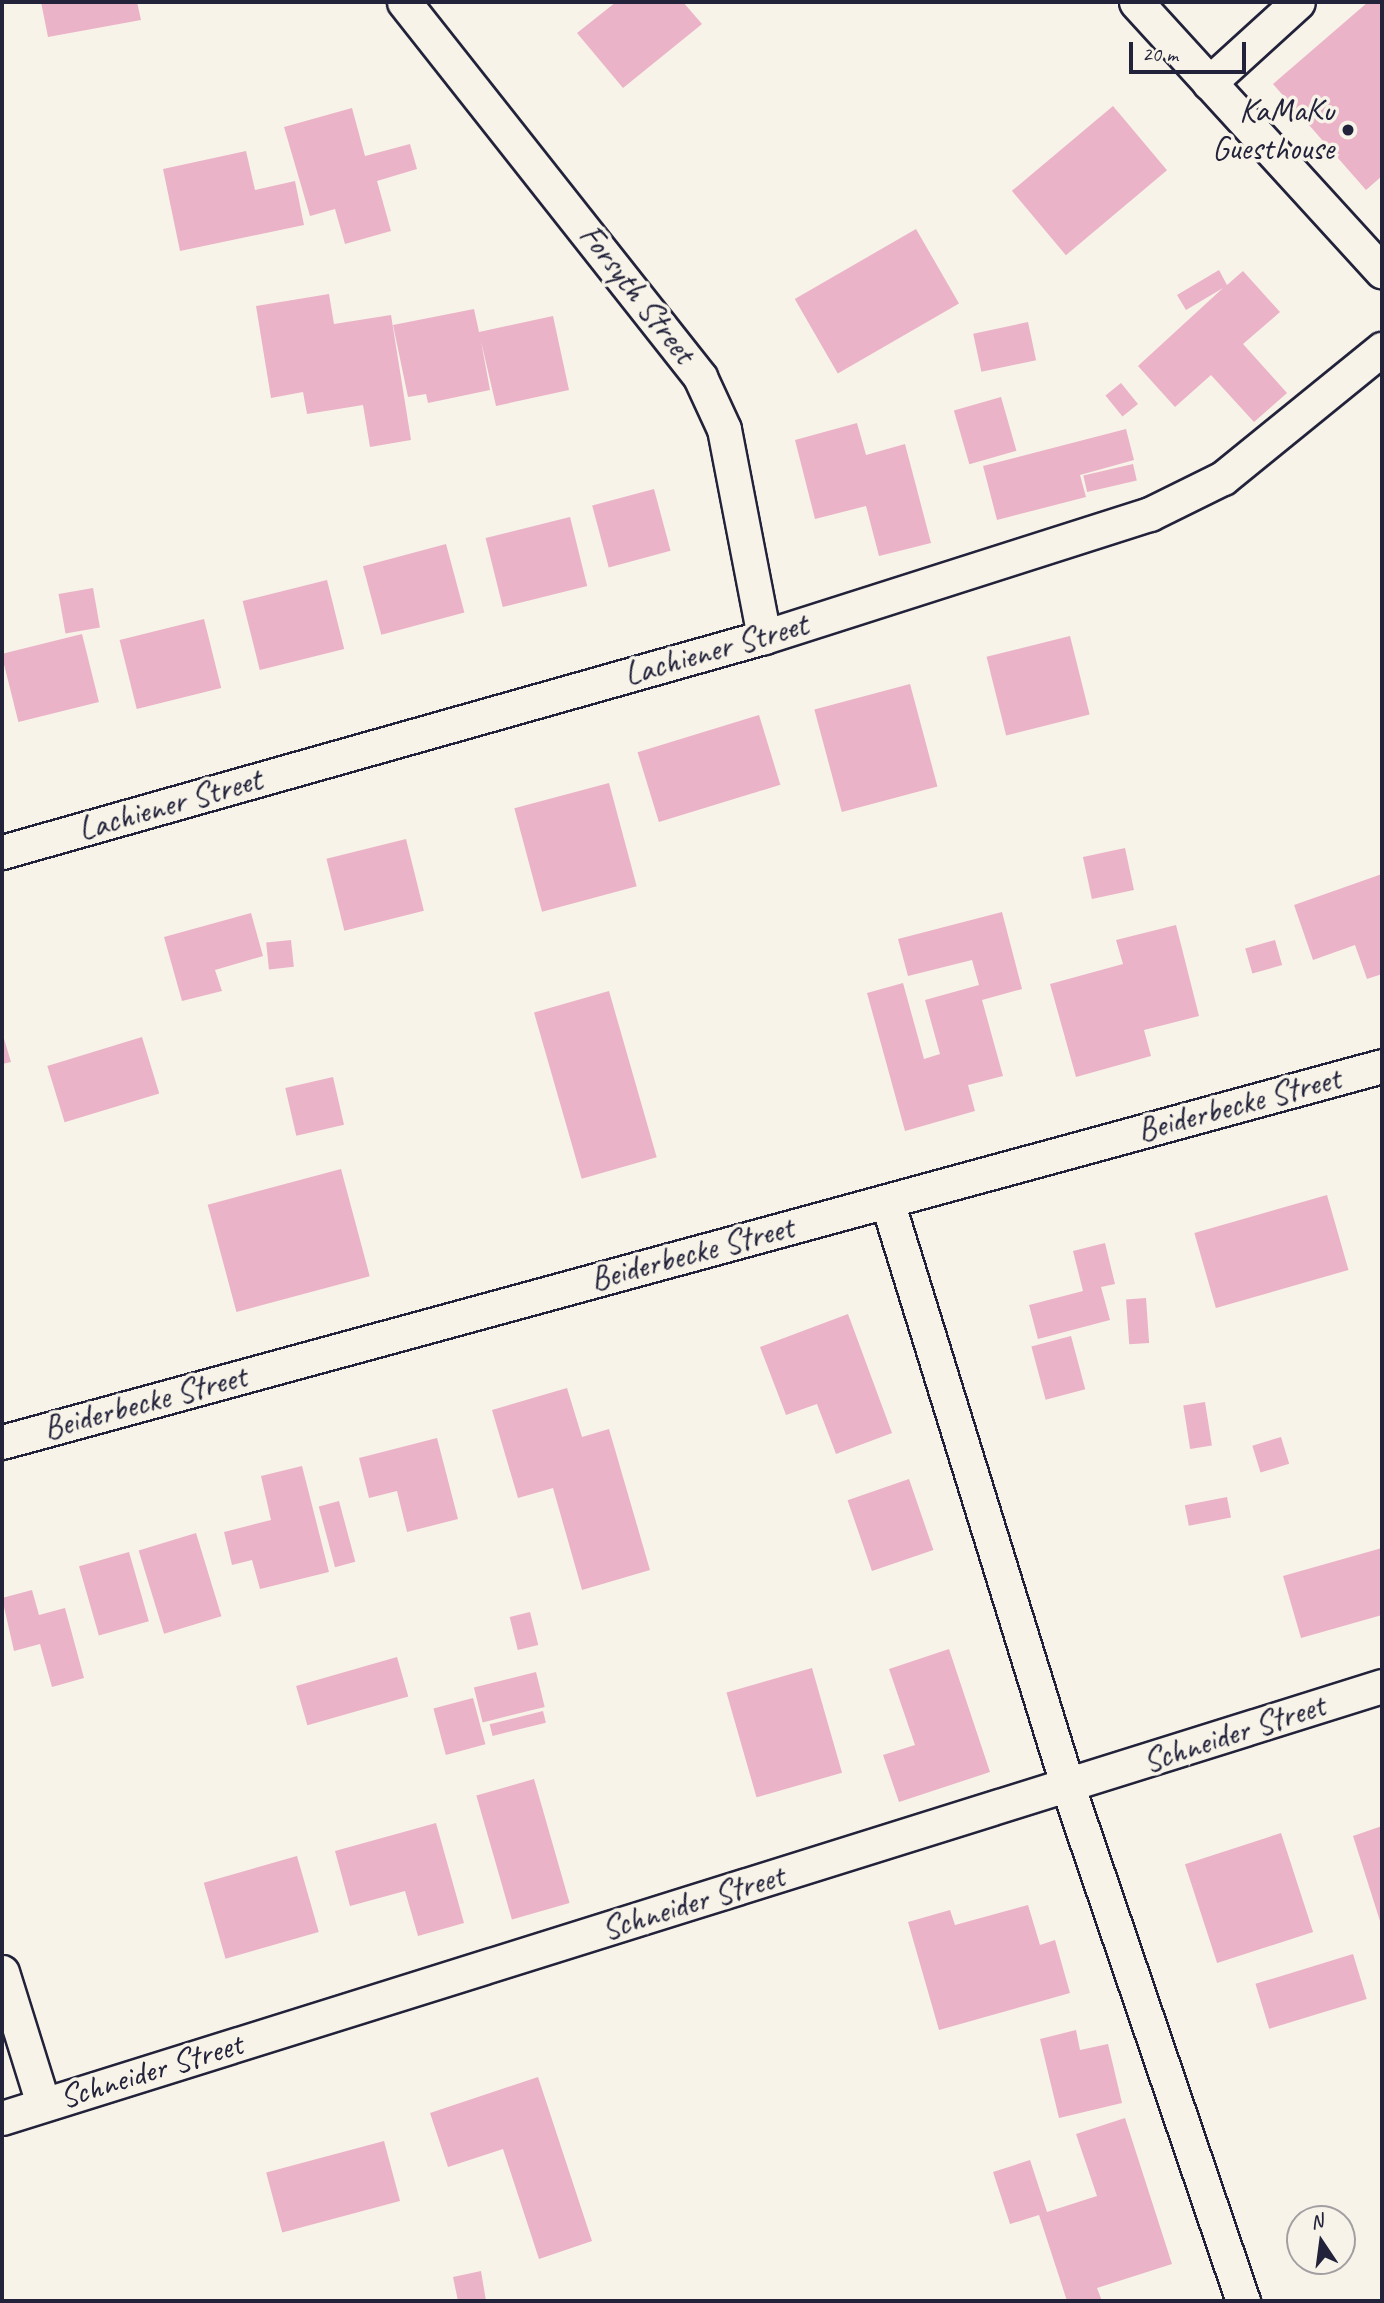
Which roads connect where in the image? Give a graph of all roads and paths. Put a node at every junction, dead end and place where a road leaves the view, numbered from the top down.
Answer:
1 (404, 2) edge
2 (1136, 2) edge
3 (1298, 2) edge
4 (1209, 83) junction
5 (1382, 271) edge
6 (1382, 349) edge
7 (764, 638) junction
8 (2, 852) edge
9 (1382, 1066) edge
10 (887, 1201) junction
11 (2, 1442) edge
12 (1382, 1686) edge
13 (1068, 1787) junction
14 (2, 1972) edge
15 (43, 2104) junction
16 (2, 2118) edge
17 (1243, 2301) edge

1 - 7 street, Forsyth Street
2 - 4 street
3 - 4 street
4 - 5 street
6 - 7 street, Lachiener Street
7 - 8 street, Lachiener Street
9 - 10 street, Beiderbecke Street
10 - 11 street, Beiderbecke Street
10 - 13 street
12 - 13 street, Schneider Street
13 - 15 street, Schneider Street
13 - 17 street
14 - 15 street
15 - 16 street, Schneider Street

